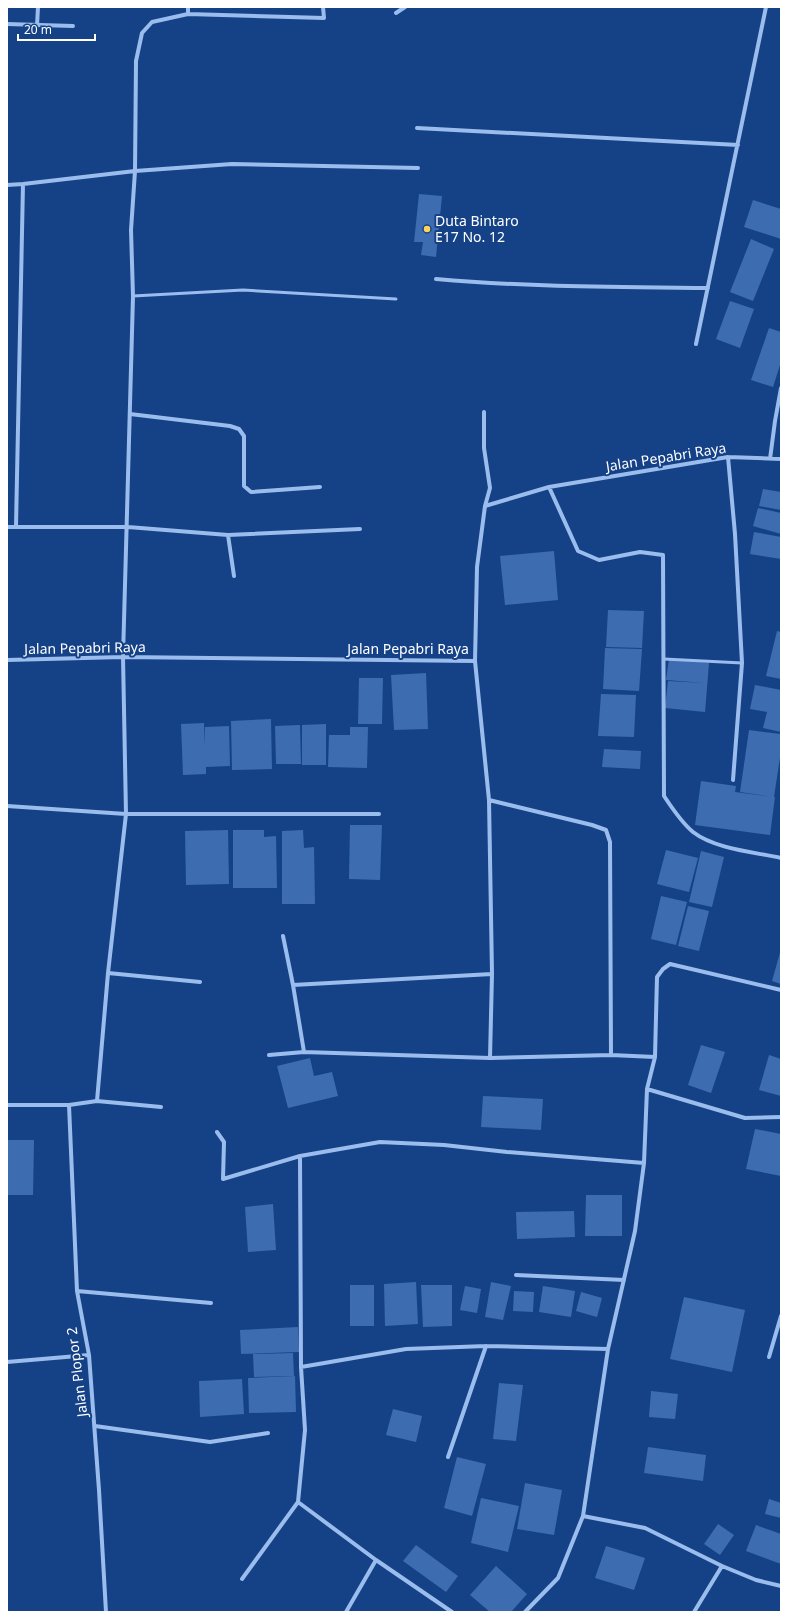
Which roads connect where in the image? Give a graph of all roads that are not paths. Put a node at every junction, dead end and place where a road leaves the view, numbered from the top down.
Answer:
1 (38, 7) edge
2 (188, 7) edge
3 (323, 7) edge
4 (405, 7) edge
5 (766, 7) edge
6 (396, 13) dead end
7 (188, 14) junction
8 (7, 24) edge
9 (37, 26) junction
10 (73, 26) dead end
11 (417, 128) dead end
12 (738, 144) junction
13 (418, 168) dead end
14 (135, 171) junction
15 (23, 184) junction
16 (7, 185) edge
17 (436, 279) dead end
18 (708, 288) junction
19 (133, 296) junction
20 (396, 299) dead end
21 (696, 344) dead end
22 (781, 388) edge
23 (484, 412) dead end
24 (130, 414) junction
25 (728, 457) junction
26 (770, 459) junction
27 (781, 459) edge
28 (320, 487) dead end
29 (549, 487) junction
30 (485, 506) junction
31 (7, 526) edge
32 (16, 526) junction
33 (128, 527) junction
34 (360, 529) dead end
35 (228, 535) junction
36 (234, 576) dead end
37 (123, 657) junction
38 (664, 659) junction
39 (7, 660) edge
40 (475, 661) junction
41 (742, 663) junction
42 (733, 780) dead end
43 (489, 800) junction
44 (7, 806) edge
45 (126, 814) junction
46 (379, 814) dead end
47 (781, 858) edge
48 (284, 936) dead end
49 (108, 973) junction
50 (492, 974) junction
51 (200, 982) dead end
52 (293, 985) junction
53 (781, 990) edge
54 (304, 1052) junction
55 (269, 1055) dead end
56 (611, 1055) junction
57 (655, 1057) junction
58 (490, 1058) junction
59 (647, 1089) junction
60 (97, 1101) junction
61 (7, 1104) edge
62 (69, 1106) junction
63 (161, 1107) dead end
64 (781, 1118) edge
65 (217, 1132) dead end
66 (300, 1156) junction
67 (644, 1163) junction
68 (516, 1276) dead end
69 (624, 1280) junction
70 (76, 1290) junction
71 (211, 1303) dead end
72 (781, 1316) edge
73 (486, 1346) junction
74 (608, 1349) junction
75 (89, 1355) junction
76 (769, 1357) dead end
77 (7, 1362) edge
78 (301, 1367) junction
79 (95, 1426) junction
80 (268, 1433) dead end
81 (448, 1458) dead end
82 (298, 1502) junction
83 (583, 1516) junction
84 (376, 1560) junction
85 (722, 1566) junction
86 (242, 1579) dead end
87 (781, 1586) edge
88 (106, 1612) edge
89 (346, 1612) edge
90 (452, 1612) edge
91 (525, 1612) edge
92 (694, 1612) edge

1 - 9 street
2 - 7 street
3 - 7 street
4 - 6 street
5 - 12 street
7 - 14 street
8 - 9 street
9 - 10 street
11 - 12 street
12 - 18 street
13 - 14 street
14 - 15 street
14 - 19 street
15 - 16 street
15 - 32 street
17 - 18 street
18 - 21 street
19 - 20 lane
19 - 24 street
22 - 26 street
23 - 30 street
24 - 28 street
24 - 33 street
25 - 26 street, Jalan Pepabri Raya
25 - 29 street, Jalan Pepabri Raya
25 - 41 street
26 - 27 street, Jalan Pepabri Raya
29 - 30 street, Jalan Pepabri Raya
29 - 38 street
30 - 40 street, Jalan Pepabri Raya
31 - 32 street
32 - 33 street
33 - 35 street
33 - 37 street
34 - 35 street
35 - 36 street
37 - 39 street, Jalan Pepabri Raya
37 - 40 street, Jalan Pepabri Raya
37 - 45 street
38 - 41 lane
38 - 47 street
40 - 43 street
41 - 42 street
43 - 50 street
43 - 56 street
44 - 45 street
45 - 46 street
45 - 49 street
48 - 52 street
49 - 51 street
49 - 60 street
50 - 52 street
50 - 58 street
52 - 54 street
53 - 57 street
54 - 55 street
54 - 58 street
56 - 57 street
56 - 58 street
57 - 59 street
59 - 64 street
59 - 67 street
60 - 62 street
60 - 63 street
61 - 62 street
62 - 70 street, Jalan Plopor 2
65 - 66 street
66 - 67 street
66 - 78 street
67 - 69 street
68 - 69 street
69 - 74 street
70 - 71 street
70 - 75 street, Jalan Plopor 2
72 - 76 street
73 - 74 street
73 - 78 street
73 - 81 street
74 - 83 street
75 - 77 street
75 - 79 street, Jalan Plopor 2
78 - 82 street
79 - 80 street
79 - 88 street, Jalan Plopor 2
82 - 84 street
82 - 86 street
83 - 85 street
83 - 91 street
84 - 89 street
84 - 90 street
85 - 87 street
85 - 92 street

